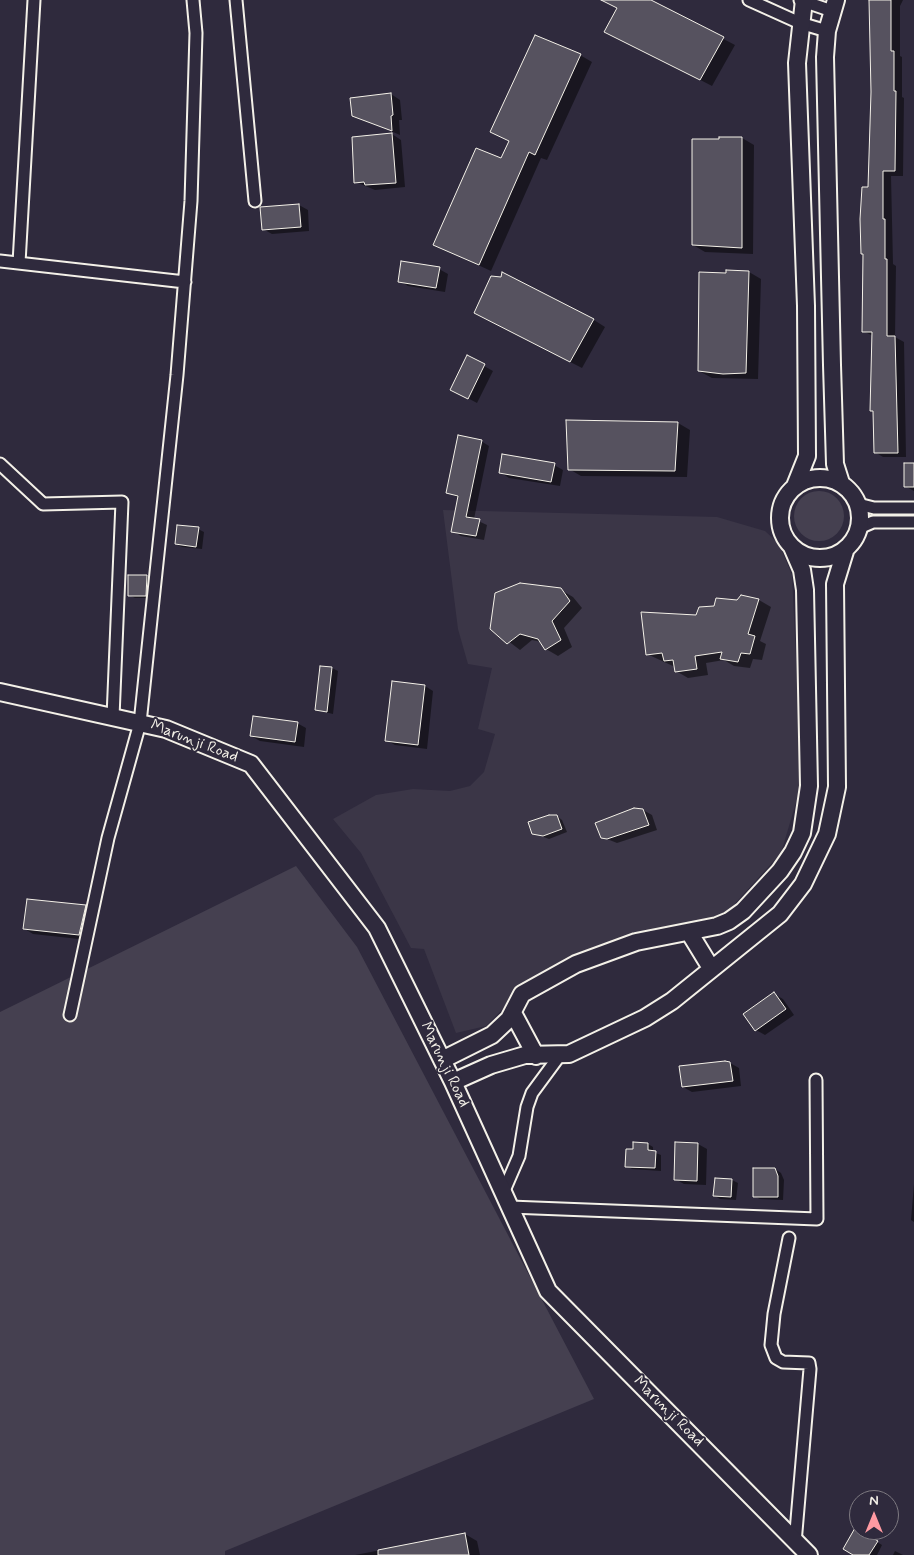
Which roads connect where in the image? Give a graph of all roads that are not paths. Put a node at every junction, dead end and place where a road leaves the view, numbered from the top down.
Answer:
1 (34, 0) edge
2 (193, 0) edge
3 (236, 0) edge
4 (750, 0) edge
5 (802, 0) edge
6 (834, 6) edge
7 (800, 23) junction
8 (827, 31) junction
9 (255, 201) dead end
10 (0, 261) edge
11 (19, 263) junction
12 (185, 282) junction
13 (0, 464) edge
14 (841, 483) junction
15 (795, 486) junction
16 (858, 504) junction
17 (914, 508) edge
18 (914, 522) edge
19 (859, 528) junction
20 (792, 547) junction
21 (846, 548) junction
22 (0, 692) edge
23 (113, 717) junction
24 (140, 723) junction
25 (689, 932) junction
26 (711, 968) junction
27 (513, 1013) junction
28 (70, 1015) dead end
29 (560, 1055) junction
30 (536, 1056) junction
31 (442, 1060) junction
32 (816, 1080) dead end
33 (453, 1082) junction
34 (506, 1200) junction
35 (789, 1238) dead end
36 (795, 1543) junction
37 (809, 1555) edge

1 - 11 street
2 - 12 street
3 - 9 street
4 - 7 street
5 - 6 street
5 - 7 street
6 - 8 street
7 - 8 street
7 - 15 street
8 - 14 street
10 - 11 street
11 - 12 street
12 - 24 street
13 - 23 street
14 - 15 street
14 - 16 street
15 - 20 street
16 - 17 street
16 - 19 street
18 - 19 street
19 - 21 street
20 - 21 street
20 - 25 street
21 - 26 street
22 - 23 street, Marunji Road
23 - 24 street, Marunji Road
24 - 28 street
24 - 31 street, Marunji Road
25 - 26 street
25 - 27 street
26 - 29 street
27 - 30 street
27 - 31 street
29 - 30 street
29 - 34 street
30 - 33 street
31 - 33 street, Marunji Road
32 - 34 street
33 - 34 street, Marunji Road
34 - 36 street, Marunji Road
35 - 36 street
36 - 37 street, Marunji Road

